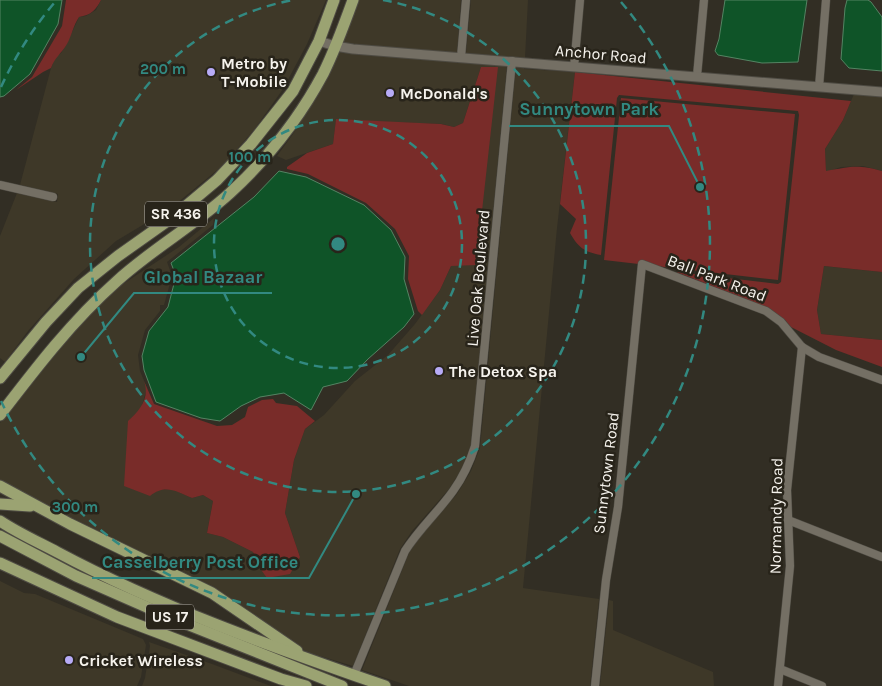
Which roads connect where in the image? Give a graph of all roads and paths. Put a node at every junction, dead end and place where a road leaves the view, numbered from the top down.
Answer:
1 (334, 0) edge
2 (353, 0) edge
3 (466, 0) edge
4 (580, 0) edge
5 (704, 0) edge
6 (826, 0) edge
7 (318, 41) junction
8 (335, 46) junction
9 (461, 57) junction
10 (512, 61) junction
11 (574, 67) junction
12 (697, 76) junction
13 (819, 87) junction
14 (882, 92) edge
15 (0, 184) edge
16 (53, 197) dead end
17 (173, 217) junction
18 (184, 230) junction
19 (642, 264) joint
20 (802, 347) junction
21 (2, 370) edge
22 (882, 380) edge
23 (0, 415) edge
24 (0, 486) edge
25 (0, 504) edge
26 (40, 508) junction
27 (788, 520) junction
28 (4, 524) edge
29 (2, 537) edge
30 (882, 557) edge
31 (1, 563) edge
32 (309, 659) junction
33 (780, 669) junction
34 (354, 675) junction
35 (306, 686) edge
36 (342, 686) edge
37 (385, 686) edge
38 (595, 686) edge
39 (778, 686) edge
40 (822, 686) edge

1 - 7 main road, SR 436
2 - 8 main road, SR 436
3 - 9 street
4 - 11 street
5 - 12 street
6 - 13 street
7 - 8 street, Anchor Road
7 - 17 main road, SR 436
8 - 9 street, Anchor Road
8 - 18 main road, SR 436
9 - 10 street, Anchor Road
10 - 11 street, Anchor Road
10 - 34 street, Live Oak Boulevard
11 - 12 street, Anchor Road
12 - 13 street, Anchor Road
13 - 14 street, Anchor Road
15 - 16 street
17 - 18 street
17 - 21 main road, SR 436
18 - 23 main road, SR 436
19 - 20 street, Ball Park Road
19 - 38 street, Sunnytown Road
20 - 22 street, Ball Park Road
20 - 27 street, Normandy Road
24 - 26 main road
25 - 26 main road
26 - 32 main road
27 - 30 street
27 - 33 street, Normandy Road
28 - 32 main road, US 17
29 - 36 main road, US 17
31 - 35 main road
32 - 34 main road, US 17
33 - 39 street, Normandy Road
33 - 40 street
34 - 37 main road, US 17

